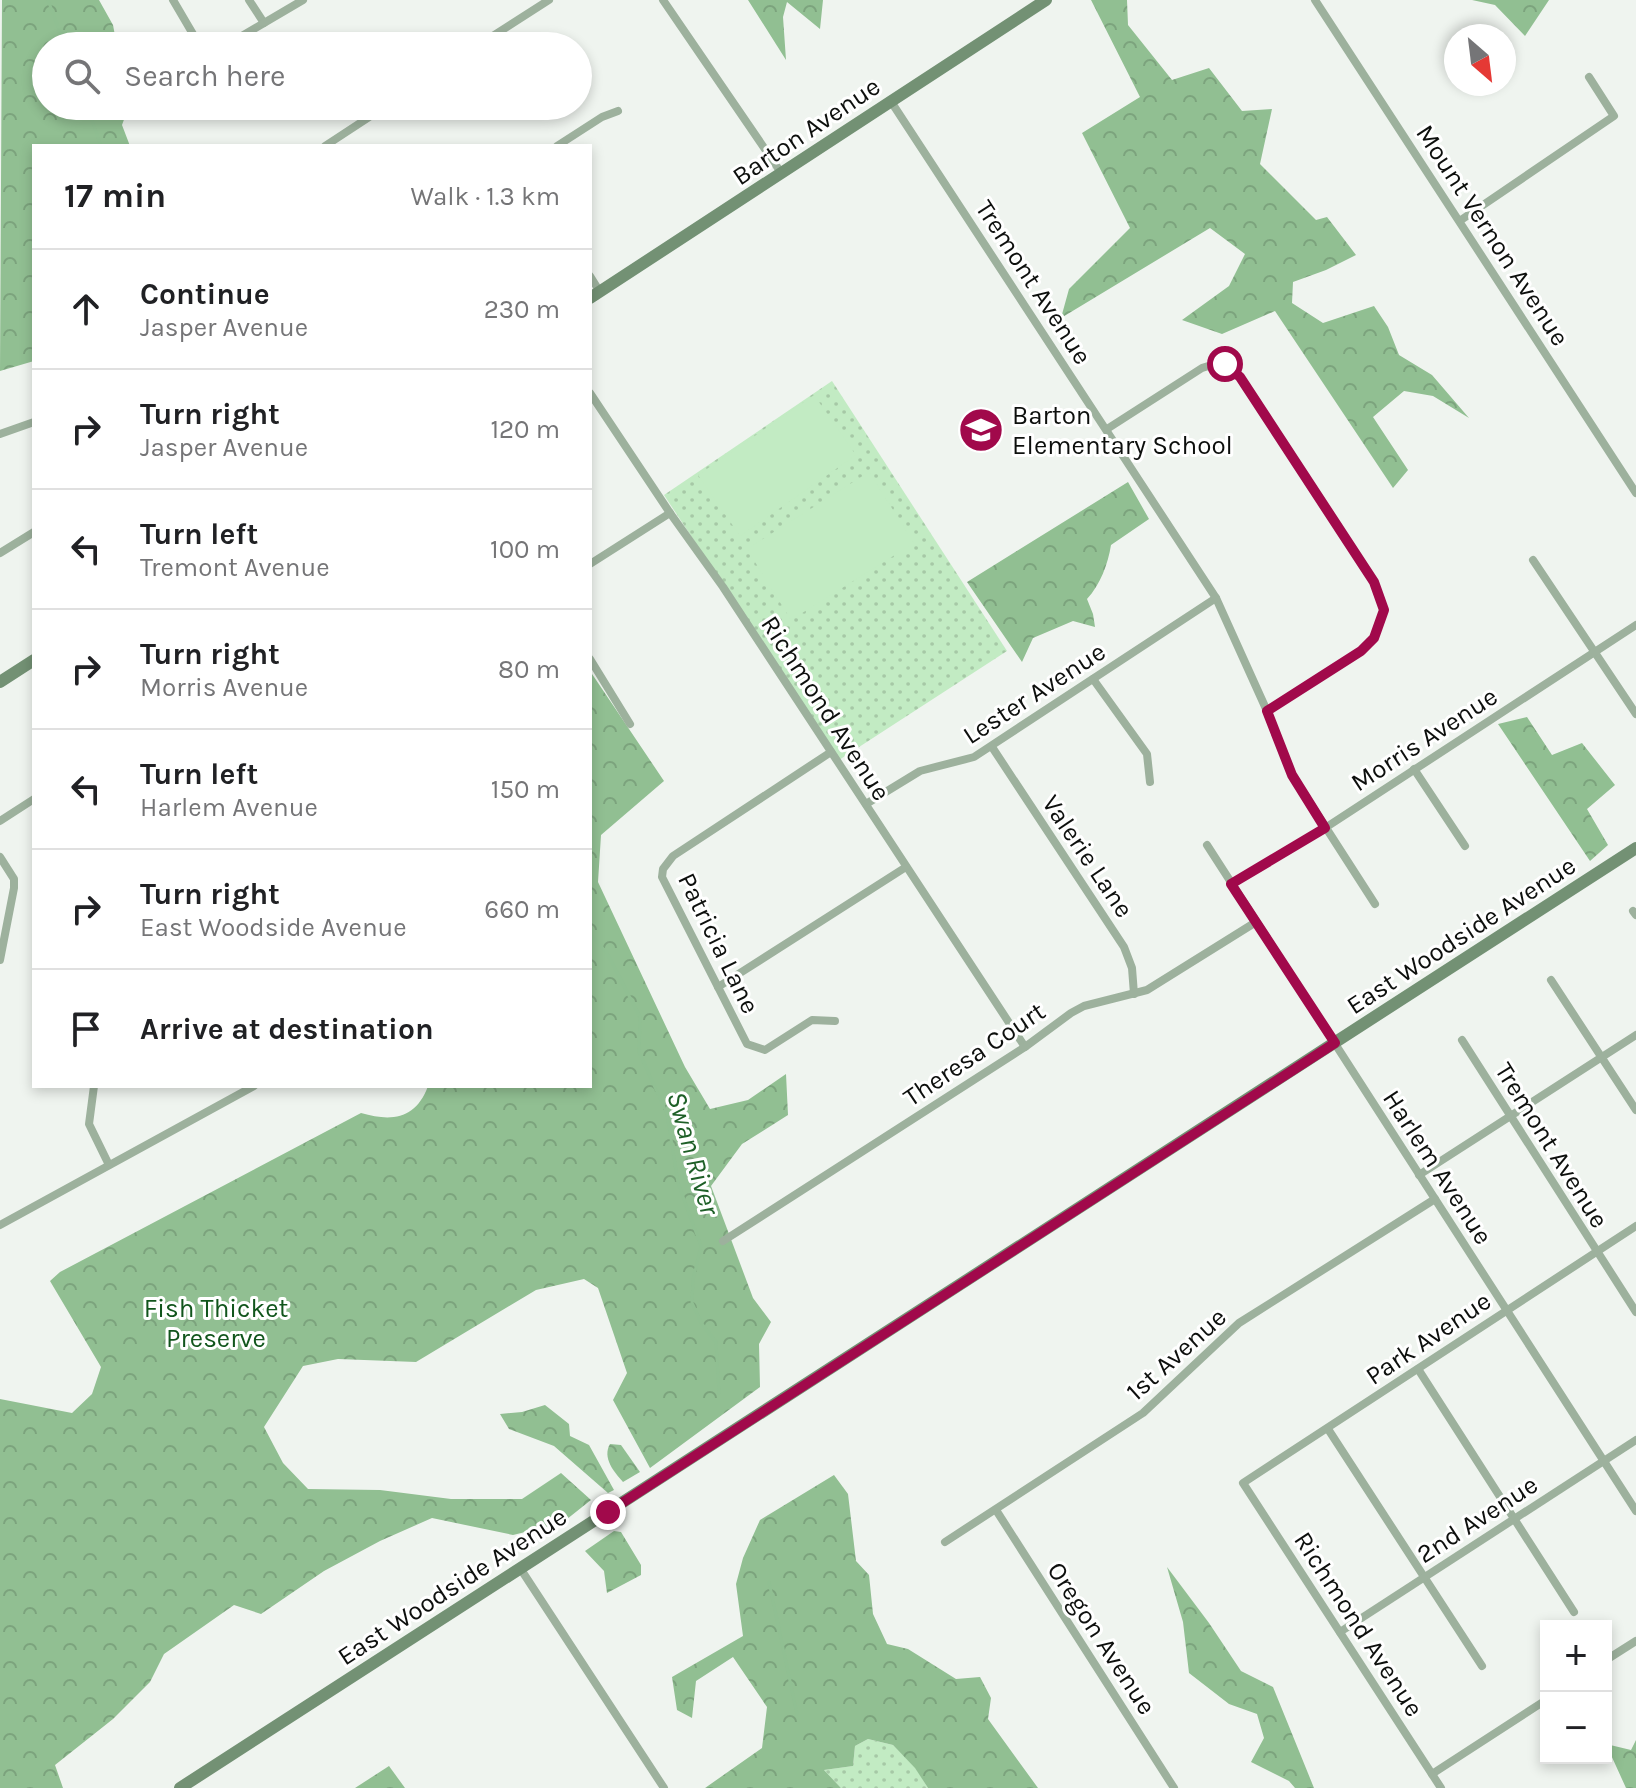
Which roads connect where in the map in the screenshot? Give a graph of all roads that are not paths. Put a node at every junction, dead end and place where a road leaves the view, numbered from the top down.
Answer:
1 (173, 0) edge
2 (249, 0) edge
3 (303, 0) edge
4 (549, 0) edge
5 (663, 0) edge
6 (1046, 0) edge
7 (1315, 0) edge
8 (264, 23) junction
9 (192, 32) edge
10 (249, 32) edge
11 (499, 32) edge
12 (1589, 77) dead end
13 (890, 100) junction
14 (618, 111) dead end
15 (365, 120) edge
16 (328, 144) edge
17 (560, 144) edge
18 (782, 174) junction
19 (1461, 220) junction
20 (595, 295) edge
21 (592, 396) edge
22 (32, 423) edge
23 (1107, 429) junction
24 (0, 434) edge
25 (1636, 493) edge
26 (670, 513) junction
27 (32, 533) edge
28 (0, 553) edge
29 (1533, 560) dead end
30 (592, 563) edge
31 (1216, 598) junction
32 (1636, 625) edge
33 (1595, 652) junction
34 (32, 661) edge
35 (592, 662) edge
36 (1093, 679) junction
37 (0, 682) edge
38 (1267, 711) junction
39 (1636, 714) edge
40 (630, 724) dead end
41 (992, 747) junction
42 (831, 752) junction
43 (1414, 769) junction
44 (1150, 782) dead end
45 (32, 800) edge
46 (866, 804) junction
47 (0, 821) edge
48 (1325, 828) junction
49 (1207, 845) dead end
50 (1465, 846) dead end
51 (1636, 848) edge
52 (0, 857) edge
53 (906, 867) junction
54 (1231, 884) junction
55 (1375, 904) dead end
56 (1256, 922) junction
57 (0, 960) edge
58 (1551, 980) dead end
59 (718, 987) junction
60 (1134, 994) junction
61 (835, 1021) dead end
62 (1636, 1035) edge
63 (1462, 1040) dead end
64 (1335, 1043) junction
65 (1025, 1047) junction
66 (1602, 1057) junction
67 (94, 1088) edge
68 (250, 1088) edge
69 (1636, 1110) edge
70 (1511, 1117) junction
71 (109, 1165) junction
72 (1419, 1175) junction
73 (1435, 1199) junction
74 (0, 1225) edge
75 (1636, 1226) edge
76 (723, 1241) dead end
77 (1596, 1252) junction
78 (1507, 1309) junction
79 (1636, 1312) edge
80 (1418, 1369) junction
81 (1328, 1429) junction
82 (1636, 1440) edge
83 (1604, 1460) junction
84 (1243, 1483) joint
85 (996, 1510) junction
86 (1636, 1511) edge
87 (1515, 1518) junction
88 (945, 1542) dead end
89 (520, 1568) junction
90 (1424, 1577) junction
91 (1574, 1612) dead end
92 (1340, 1632) junction
93 (1636, 1641) edge
94 (1612, 1656) edge
95 (1482, 1666) dead end
96 (1540, 1704) edge
97 (1432, 1774) junction
98 (180, 1788) edge
99 (664, 1788) edge
100 (1174, 1788) edge
101 (1441, 1788) edge

1 - 9 street
2 - 8 street
3 - 8 street
4 - 11 street
5 - 18 street
6 - 13 main road, Barton Avenue
7 - 19 street, Mount Vernon Avenue
8 - 10 street
12 - 19 street
13 - 18 main road, Barton Avenue
13 - 23 street, Tremont Avenue
14 - 17 street
15 - 16 street
18 - 20 main road, Barton Avenue
19 - 25 street, Mount Vernon Avenue
21 - 26 street, Richmond Avenue
22 - 24 street
23 - 31 street, Tremont Avenue
23 - 38 street
26 - 30 street
26 - 42 street, Richmond Avenue
27 - 28 street
29 - 33 street
31 - 36 street, Lester Avenue
31 - 38 street, Tremont Avenue
32 - 33 street, Morris Avenue
33 - 39 street
33 - 43 street, Morris Avenue
34 - 37 main road
35 - 40 street
36 - 41 street, Lester Avenue
36 - 44 street
38 - 48 street, Tremont Avenue
41 - 46 street, Lester Avenue
41 - 60 street, Valerie Lane
42 - 46 street, Richmond Avenue
42 - 59 street, Patricia Lane
43 - 48 street, Morris Avenue
43 - 50 street
45 - 47 street
46 - 53 street, Richmond Avenue
48 - 54 street, Morris Avenue
48 - 55 street, Tremont Avenue
49 - 54 street, Harlem Avenue
51 - 64 main road, East Woodside Avenue
52 - 57 street
53 - 59 street
53 - 65 street, Richmond Avenue
54 - 56 street, Harlem Avenue
56 - 60 street, Theresa Court
56 - 64 street, Harlem Avenue
58 - 66 street
59 - 61 street, Patricia Lane
60 - 65 street, Theresa Court
62 - 66 street
63 - 70 street, Tremont Avenue
64 - 72 street, Harlem Avenue
64 - 89 main road, East Woodside Avenue
65 - 76 street, Theresa Court
66 - 69 street
66 - 70 street
67 - 71 street
68 - 71 street
70 - 72 street
70 - 77 street, Tremont Avenue
71 - 74 street
72 - 73 street, Harlem Avenue
73 - 78 street, Harlem Avenue
73 - 85 street, 1st Avenue
75 - 77 street, Park Avenue
77 - 78 street, Park Avenue
77 - 79 street, Tremont Avenue
78 - 80 street, Park Avenue
78 - 83 street, Harlem Avenue
80 - 81 street, Park Avenue
80 - 87 street
81 - 84 street, Park Avenue
81 - 90 street
82 - 83 street, 2nd Avenue
83 - 86 street, Harlem Avenue
83 - 87 street, 2nd Avenue
84 - 92 street, Richmond Avenue
85 - 88 street, 1st Avenue
85 - 100 street, Oregon Avenue
87 - 90 street, 2nd Avenue
87 - 91 street
89 - 98 main road, East Woodside Avenue
89 - 99 street
90 - 92 street, 2nd Avenue
90 - 95 street
92 - 97 street, Richmond Avenue
93 - 94 street
96 - 97 street
97 - 101 street, Richmond Avenue

